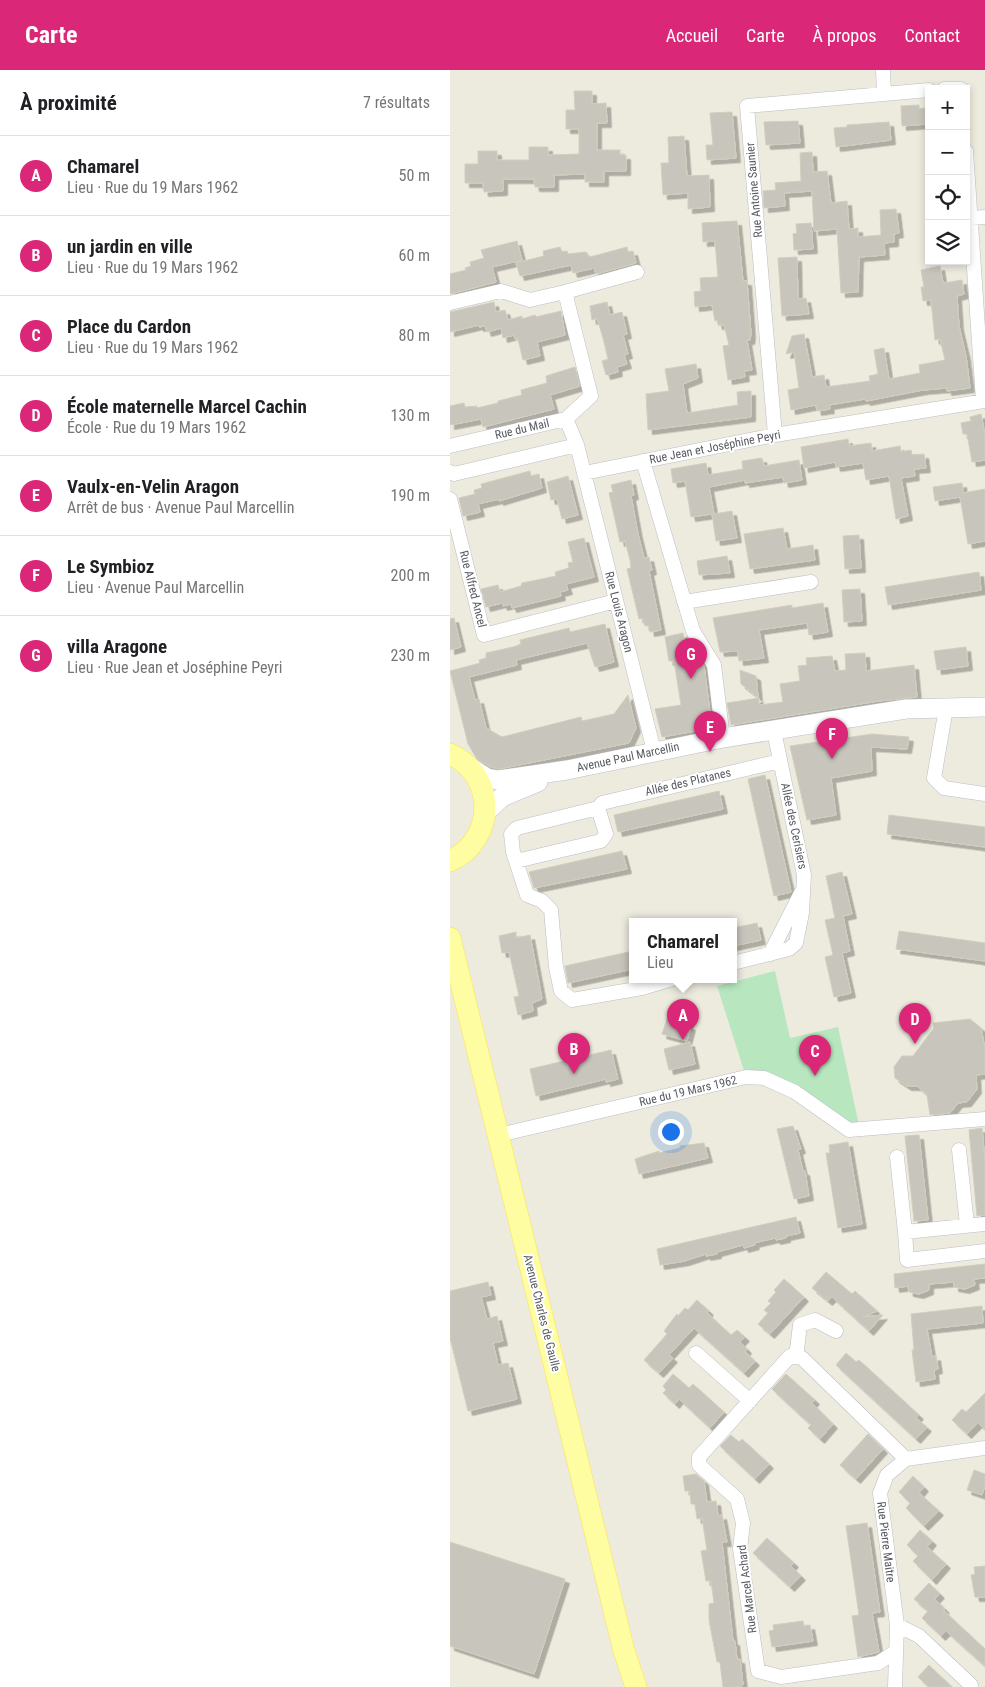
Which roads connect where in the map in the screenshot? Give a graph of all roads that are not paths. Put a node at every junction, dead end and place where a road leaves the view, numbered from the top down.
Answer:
1 (883, 70) edge
2 (925, 90) edge
3 (884, 93) junction
4 (970, 173) edge
5 (978, 218) edge
6 (637, 272) dead end
7 (566, 292) junction
8 (450, 303) edge
9 (984, 401) edge
10 (566, 418) junction
11 (775, 434) junction
12 (577, 445) junction
13 (450, 446) edge
14 (643, 461) junction
15 (450, 472) edge
16 (584, 473) junction
17 (450, 499) edge
18 (811, 582) dead end
19 (616, 601) junction
20 (684, 602) junction
21 (985, 707) edge
22 (946, 708) junction
23 (774, 731) junction
24 (723, 738) junction
25 (654, 751) junction
26 (450, 754) edge
27 (780, 760) junction
28 (468, 766) junction
29 (567, 770) junction
30 (985, 794) edge
31 (598, 808) junction
32 (485, 813) junction
33 (450, 860) edge
34 (517, 866) junction
35 (804, 888) junction
36 (450, 938) edge
37 (770, 954) junction
38 (737, 962) edge
39 (659, 983) edge
40 (985, 1119) edge
41 (499, 1134) junction
42 (959, 1150) dead end
43 (897, 1157) dead end
44 (985, 1224) edge
45 (967, 1226) junction
46 (905, 1232) junction
47 (985, 1251) edge
48 (836, 1331) dead end
49 (696, 1354) dead end
50 (796, 1357) junction
51 (750, 1401) junction
52 (985, 1448) edge
53 (906, 1459) junction
54 (897, 1625) junction
55 (895, 1652) junction
56 (971, 1685) dead end
57 (636, 1687) edge
58 (895, 1687) edge

1 - 3 street
2 - 3 street, Rue Antoine Saunier
3 - 11 street, Rue Antoine Saunier
4 - 5 street
5 - 9 street
6 - 7 street
7 - 8 street
7 - 10 street
9 - 11 street, Rue Jean et Joséphine Peyri
10 - 12 street, Rue du Mail
10 - 13 street, Rue du Mail
11 - 14 street, Rue Jean et Joséphine Peyri
12 - 15 street
12 - 16 street, Rue du Mail
14 - 16 street
14 - 20 street, Rue Jean et Joséphine Peyri
16 - 19 street, Rue Louis Aragon
17 - 19 street, Rue Alfred Ancel
18 - 20 street
19 - 25 street, Rue Louis Aragon
20 - 24 street, Rue Jean et Joséphine Peyri
21 - 22 street, Avenue Paul Marcellin
22 - 23 street, Avenue Paul Marcellin
22 - 30 street
23 - 24 street, Avenue Paul Marcellin
23 - 27 street, Allée des Cerisiers
24 - 25 street, Avenue Paul Marcellin
25 - 29 street, Avenue Paul Marcellin
26 - 28 main road
27 - 31 street, Allée des Platanes
27 - 35 street, Allée des Cerisiers
28 - 29 street, Avenue Paul Marcellin
28 - 32 main road
29 - 32 street, Avenue Paul Marcellin
31 - 34 street
31 - 34 street, Allée des Platanes
32 - 33 main road
34 - 39 street
35 - 37 street
35 - 37 street, Allée des Cerisiers
36 - 41 main road, Avenue Charles de Gaulle
37 - 38 street, Allée des Cerisiers
40 - 41 street, Rue du 19 Mars 1962
41 - 57 main road, Avenue Charles de Gaulle
42 - 45 street
43 - 46 street
44 - 45 street
45 - 46 street
46 - 47 street
48 - 50 street
49 - 51 street
50 - 51 street, Rue Marcel Achard
50 - 53 street
51 - 55 street, Rue Marcel Achard
52 - 53 street
53 - 54 street, Rue Pierre Maitre
54 - 55 street, Rue Pierre Maitre
54 - 56 street
55 - 58 street, Rue Pierre Maitre

